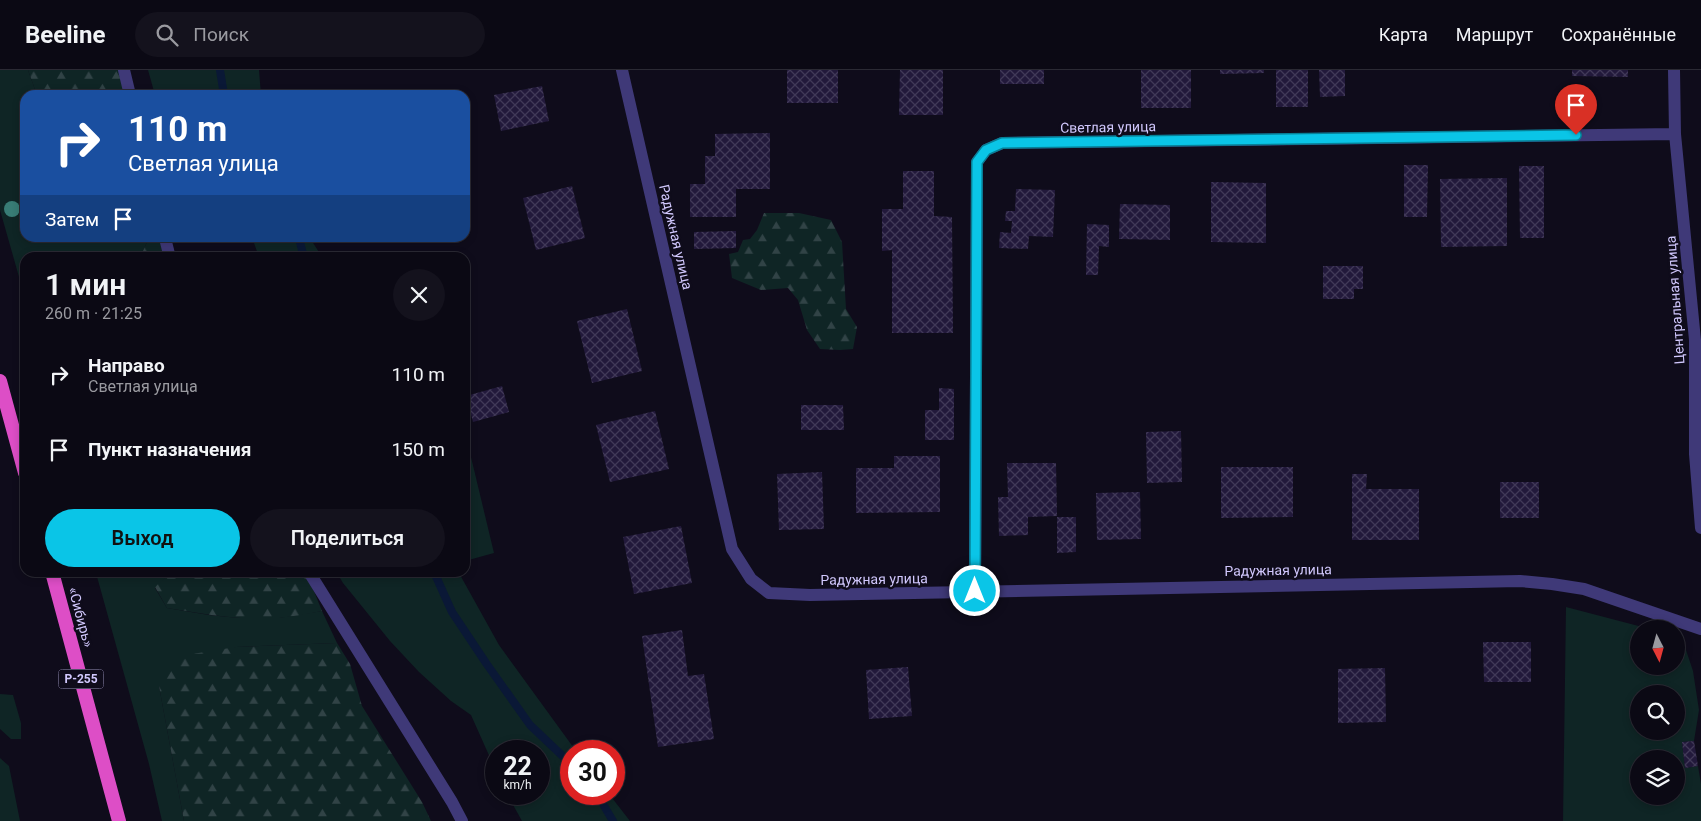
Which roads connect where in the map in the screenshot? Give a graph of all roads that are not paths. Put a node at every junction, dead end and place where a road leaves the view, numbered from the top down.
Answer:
1 (124, 70) edge
2 (622, 70) edge
3 (1674, 70) edge
4 (129, 90) edge
5 (1675, 134) junction
6 (1698, 340) edge
7 (0, 381) edge
8 (20, 455) edge
9 (1701, 528) edge
10 (53, 577) edge
11 (312, 577) edge
12 (975, 591) junction
13 (1701, 629) edge
14 (119, 821) edge
15 (462, 821) edge

1 - 4 street
2 - 12 street, Радужная улица
3 - 5 street, Центральная улица
5 - 6 street, Центральная улица
5 - 12 street, Светлая улица
6 - 9 street, Центральная улица
7 - 8 highway
10 - 14 highway, «Сибирь» / Р-255
11 - 15 street
12 - 13 street, Радужная улица

